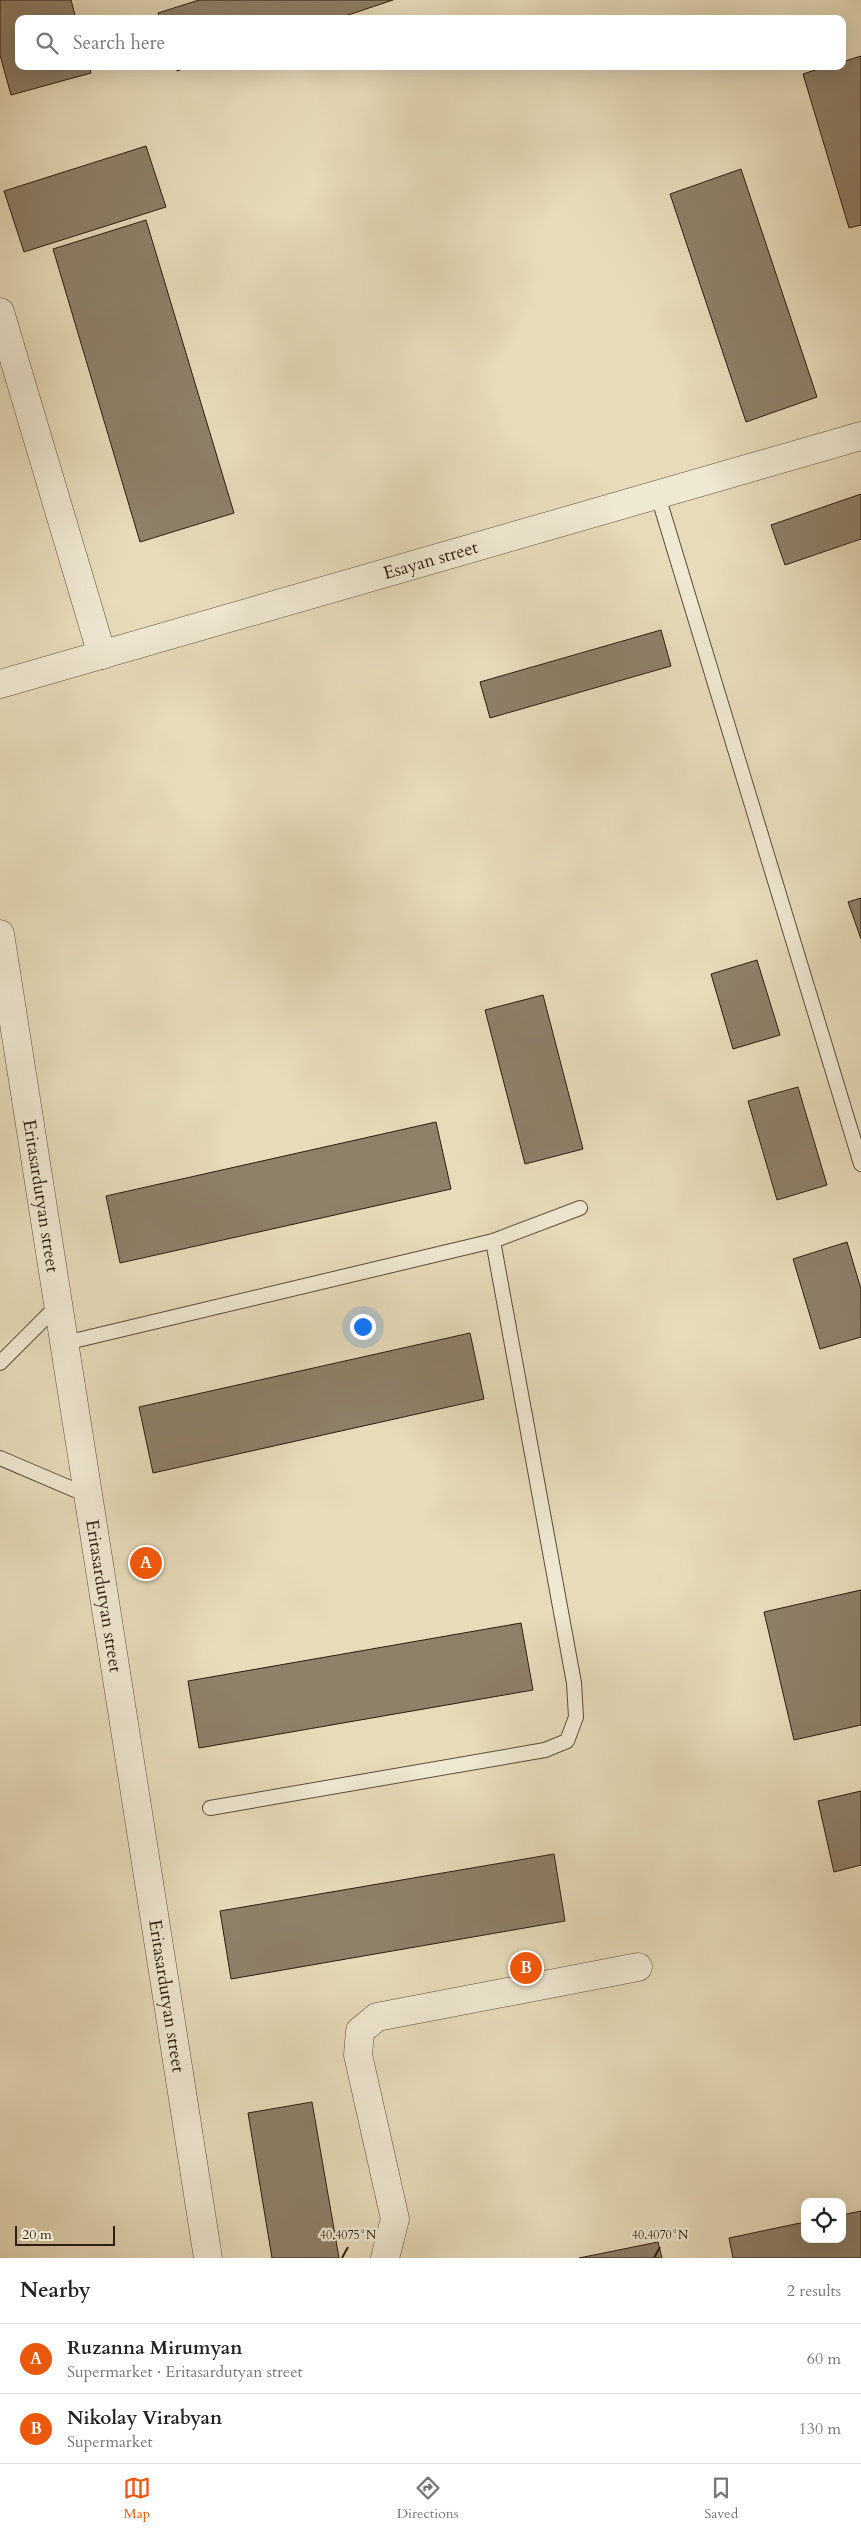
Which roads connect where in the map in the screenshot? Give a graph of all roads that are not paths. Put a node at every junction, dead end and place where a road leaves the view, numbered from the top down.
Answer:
1 (0, 312) edge
2 (861, 436) edge
3 (658, 496) junction
4 (102, 655) junction
5 (0, 684) edge
6 (0, 934) edge
7 (861, 1164) edge
8 (580, 1208) dead end
9 (493, 1241) junction
10 (59, 1303) junction
11 (65, 1343) junction
12 (0, 1363) edge
13 (0, 1458) edge
14 (89, 1496) junction
15 (210, 1808) dead end
16 (638, 1967) dead end
17 (208, 2258) edge
18 (385, 2258) edge

1 - 4 street
2 - 3 street, Esayan street
3 - 4 street, Esayan street
3 - 7 lane
4 - 5 street, Esayan street
6 - 10 street, Eritasardutyan street
8 - 9 lane
9 - 11 lane
9 - 15 lane
10 - 11 street, Eritasardutyan street
10 - 12 lane
11 - 14 street, Eritasardutyan street
13 - 14 lane
14 - 17 street, Eritasardutyan street
16 - 18 street

